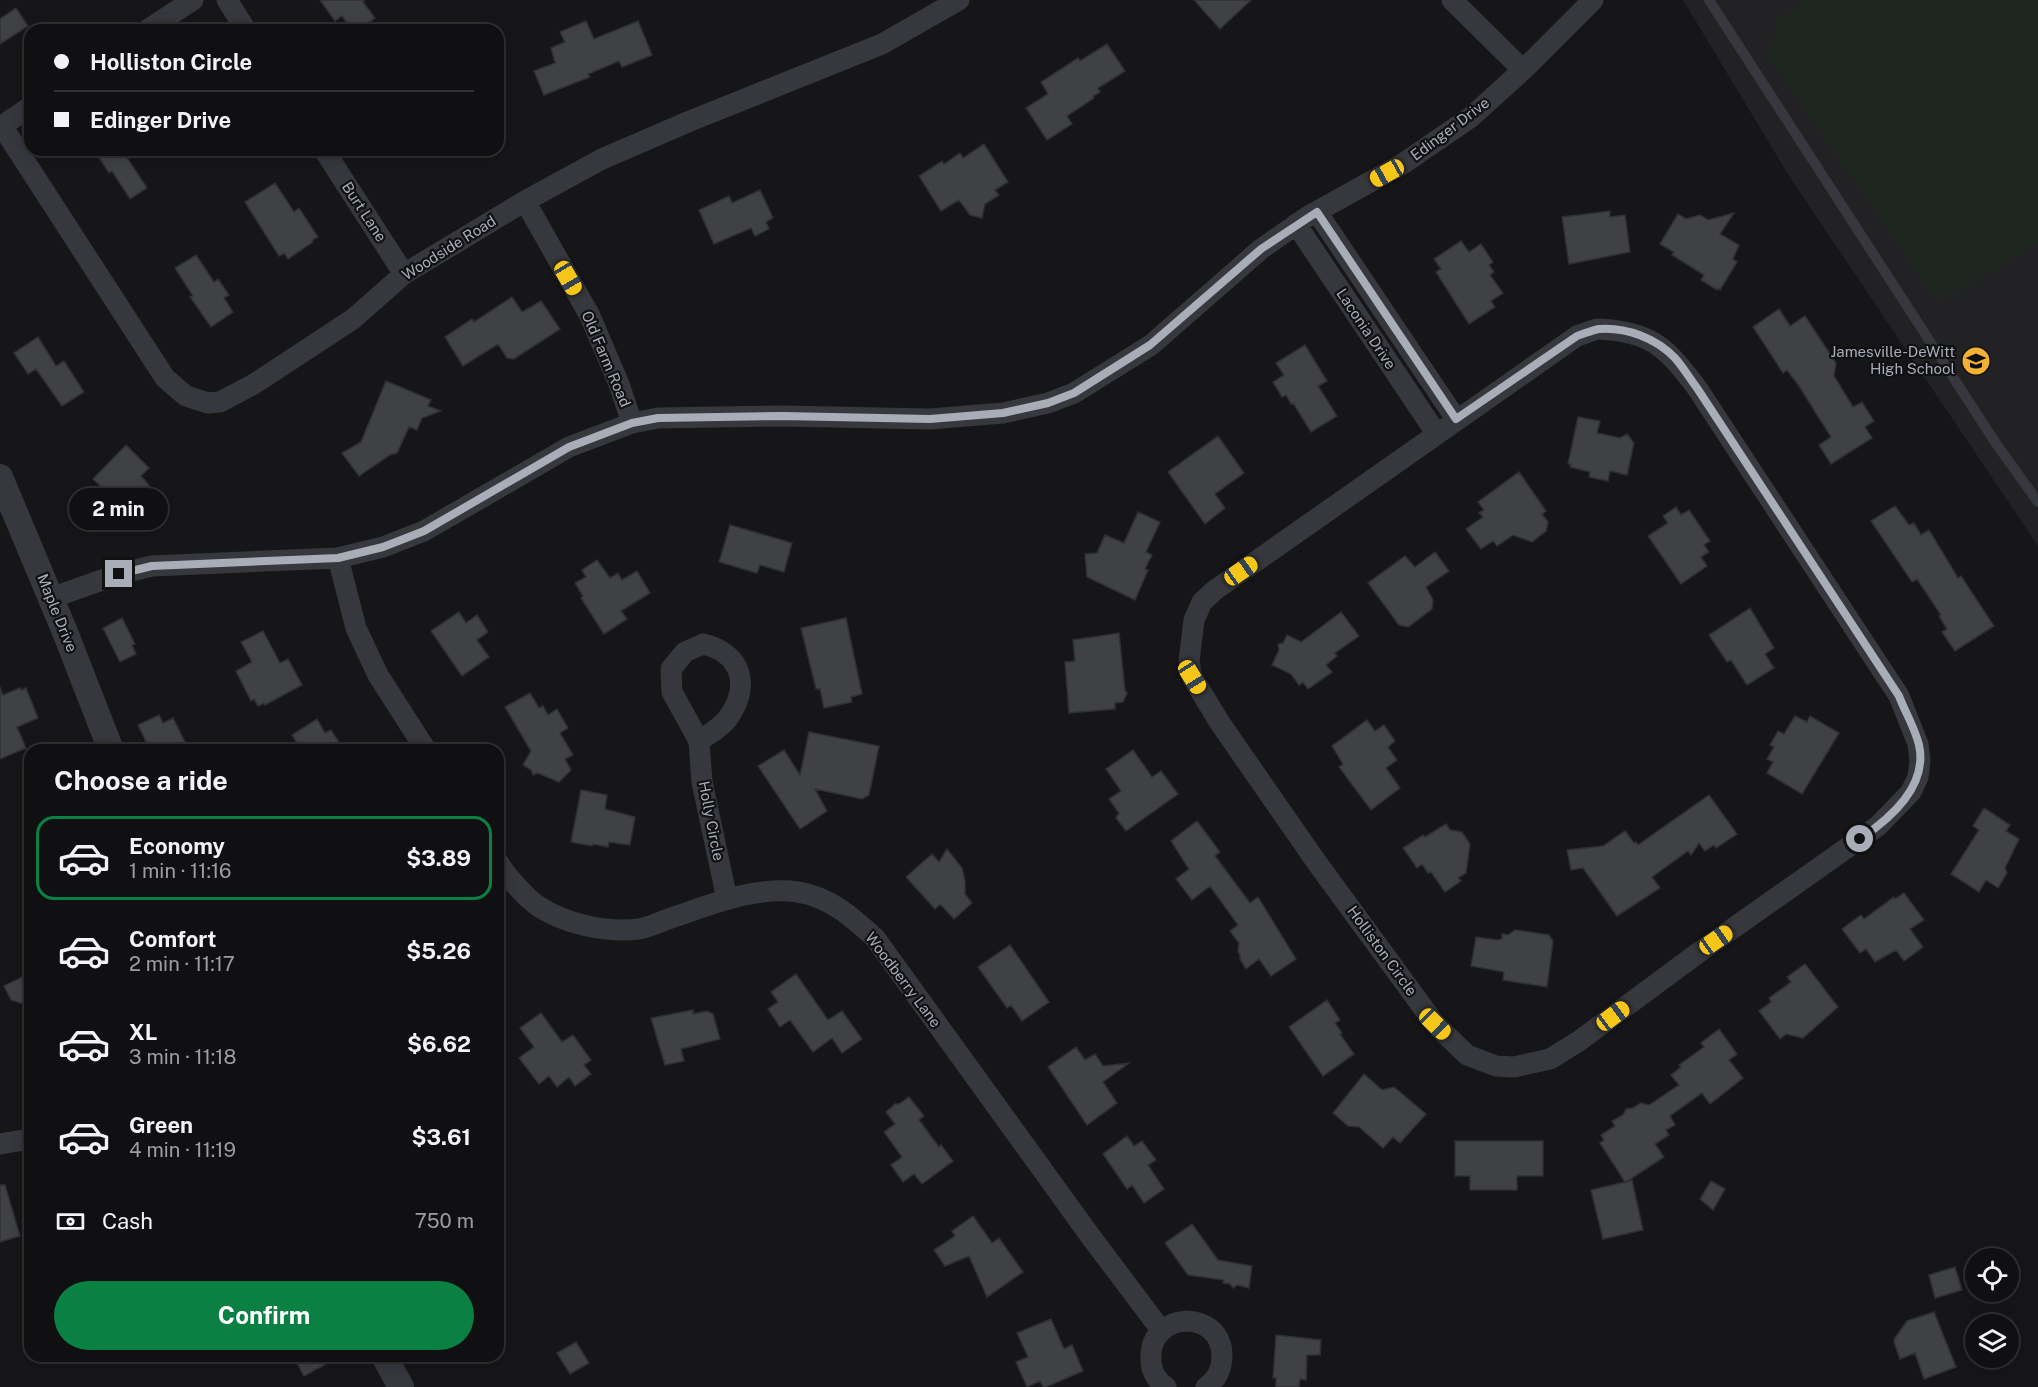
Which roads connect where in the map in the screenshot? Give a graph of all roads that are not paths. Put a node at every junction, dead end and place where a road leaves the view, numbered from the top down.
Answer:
1 (193, 0) edge
2 (226, 0) edge
3 (959, 0) edge
4 (1452, 0) edge
5 (1593, 0) edge
6 (1709, 0) edge
7 (156, 24) edge
8 (242, 24) edge
9 (1523, 70) junction
10 (24, 111) edge
11 (1, 127) edge
12 (328, 156) edge
13 (525, 201) junction
14 (1317, 212) junction
15 (1296, 224) junction
16 (404, 274) junction
17 (1456, 419) junction
18 (632, 423) junction
19 (1436, 434) junction
20 (0, 477) edge
21 (2038, 502) edge
22 (6, 506) edge
23 (338, 558) junction
24 (51, 598) junction
25 (699, 741) dead end
26 (109, 744) edge
27 (422, 744) edge
28 (504, 871) edge
29 (727, 899) junction
30 (24, 1140) edge
31 (0, 1144) edge
32 (1161, 1330) junction
33 (387, 1362) edge
34 (401, 1387) edge
35 (1166, 1387) edge
36 (1206, 1387) edge

1 - 7 street
2 - 8 street
3 - 13 street, Woodside Road
4 - 9 street
5 - 9 street, Edinger Drive
6 - 21 lane
9 - 14 street, Edinger Drive
10 - 11 street
11 - 16 street, Woodside Road
12 - 16 street, Burt Lane
13 - 16 street, Woodside Road
13 - 18 street, Old Farm Road
14 - 15 street, Edinger Drive
14 - 17 street, Laconia Drive
15 - 18 street, Edinger Drive
15 - 19 street, Laconia Drive
17 - 19 street, Holliston Circle
17 - 19 street, Holliston Circle
18 - 23 street, Edinger Drive
20 - 22 street, Maple Drive
22 - 24 street, Maple Drive
23 - 24 street, Edinger Drive
23 - 27 street
24 - 26 street, Maple Drive
25 - 29 street, Holly Circle
28 - 29 street, Woodberry Lane
29 - 32 street, Woodberry Lane
30 - 31 street
32 - 35 street
32 - 36 street
33 - 34 street

